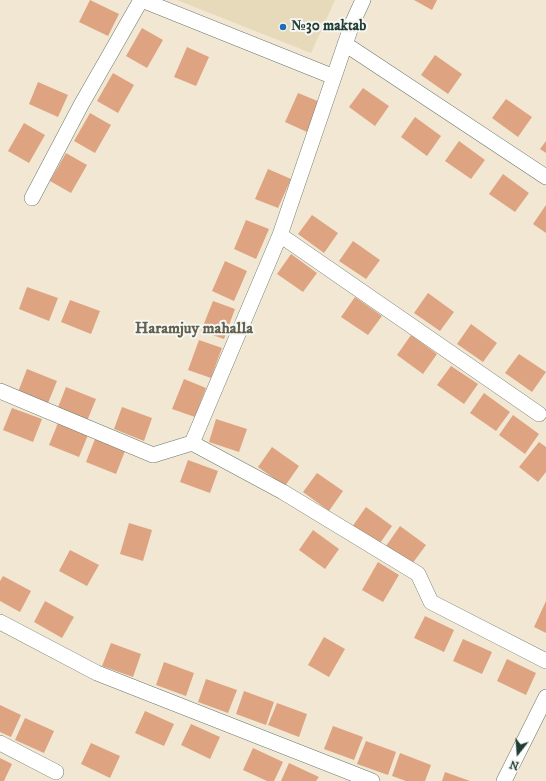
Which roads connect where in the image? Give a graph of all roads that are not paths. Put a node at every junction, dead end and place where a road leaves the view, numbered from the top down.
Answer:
1 (141, 0) edge
2 (363, 0) edge
3 (345, 44) junction
4 (334, 77) junction
5 (546, 177) edge
6 (32, 198) dead end
7 (280, 235) junction
8 (0, 391) edge
9 (539, 414) dead end
10 (192, 443) junction
11 (0, 622) edge
12 (546, 661) edge
13 (546, 697) edge
14 (0, 743) edge
15 (56, 772) dead end
16 (372, 781) edge
17 (504, 781) edge

1 - 4 street
1 - 6 street
2 - 3 street
3 - 4 street
3 - 5 street
4 - 7 street
7 - 9 street
7 - 10 street
8 - 10 street
10 - 12 street
11 - 16 street
13 - 17 street
14 - 15 street

